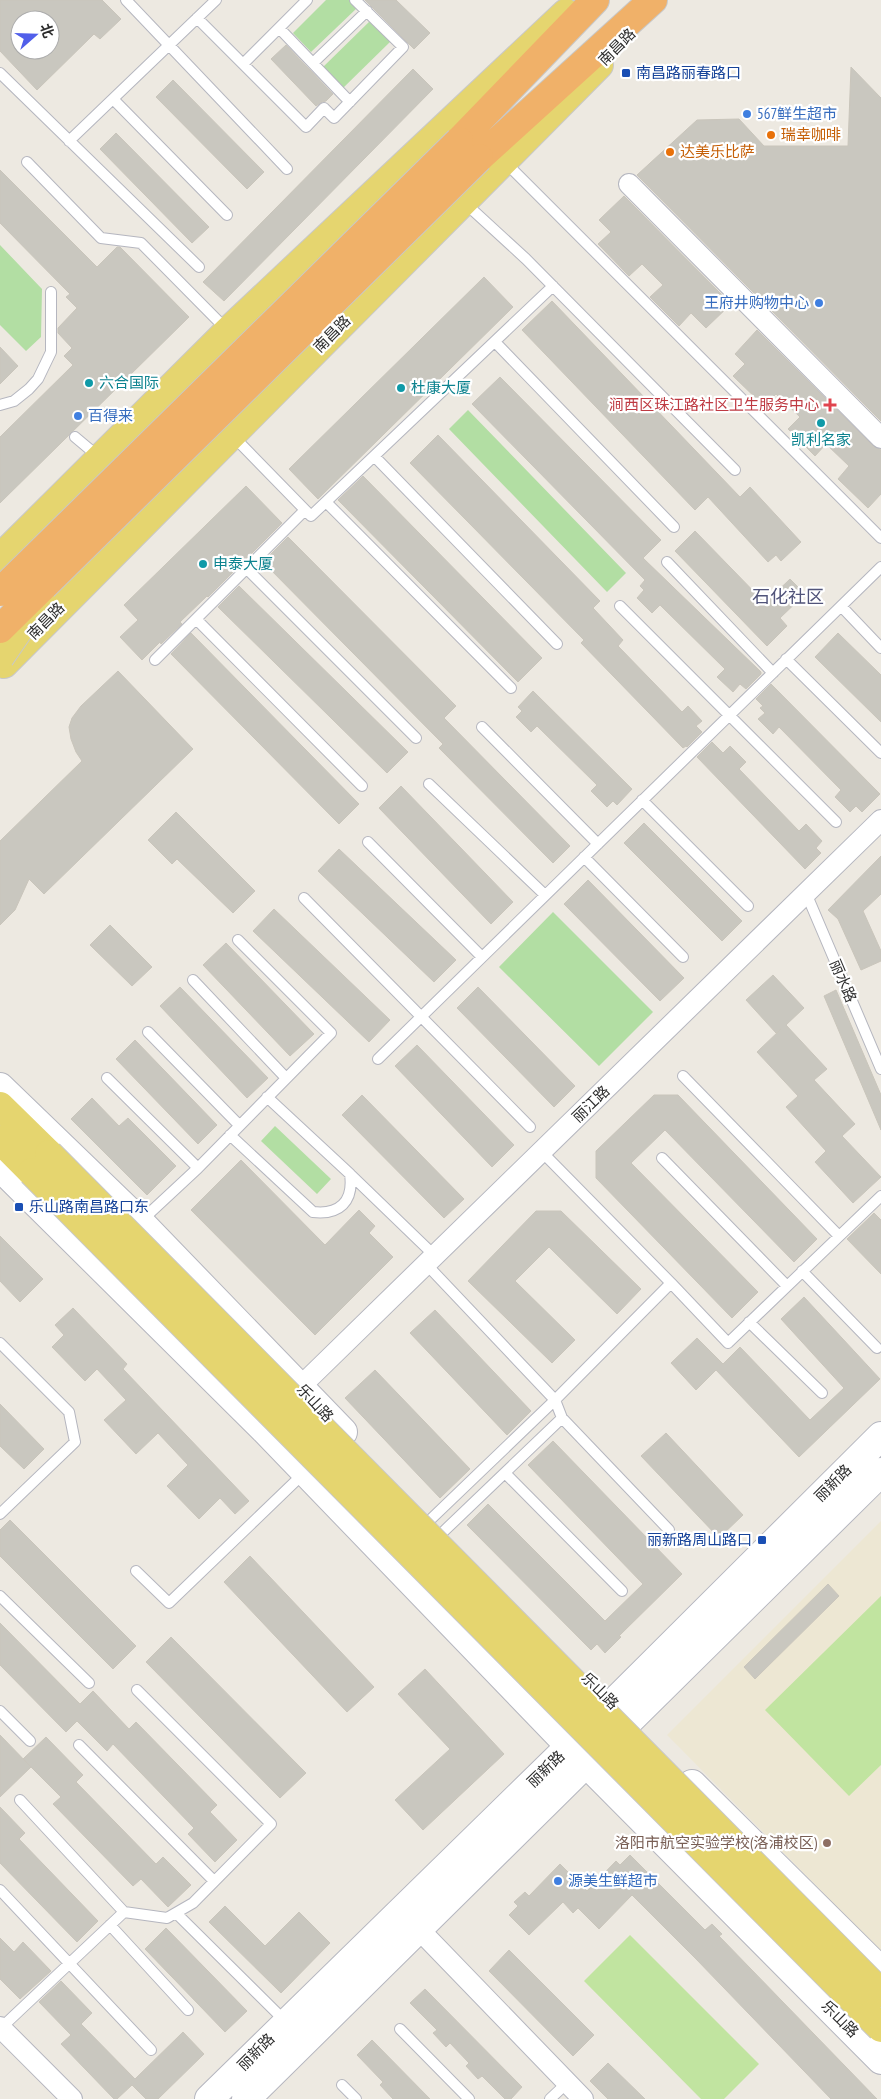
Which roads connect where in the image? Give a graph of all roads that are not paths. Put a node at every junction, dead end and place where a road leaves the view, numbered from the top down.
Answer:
1 (126, 0) edge
2 (216, 0) edge
3 (306, 0) edge
4 (356, 0) edge
5 (580, 0) edge
6 (595, 0) edge
7 (652, 0) edge
8 (664, 0) edge
9 (367, 11) junction
10 (197, 18) junction
11 (279, 28) junction
12 (169, 45) junction
13 (243, 64) junction
14 (313, 64) junction
15 (0, 74) edge
16 (113, 99) junction
17 (350, 102) junction
18 (69, 140) junction
19 (481, 153) junction
20 (27, 162) dead end
21 (287, 169) dead end
22 (629, 184) dead end
23 (464, 202) junction
24 (227, 215) dead end
25 (199, 267) dead end
26 (553, 286) junction
27 (51, 292) dead end
28 (228, 332) junction
29 (495, 342) junction
30 (0, 405) edge
31 (231, 434) junction
32 (75, 437) dead end
33 (881, 438) edge
34 (374, 456) junction
35 (101, 459) junction
36 (735, 470) dead end
37 (326, 502) junction
38 (305, 510) junction
39 (674, 527) dead end
40 (881, 538) edge
41 (4, 554) edge
42 (667, 562) dead end
43 (881, 567) edge
44 (62, 568) junction
45 (247, 569) junction
46 (0, 592) edge
47 (63, 604) junction
48 (620, 606) dead end
49 (841, 606) junction
50 (196, 619) junction
51 (0, 628) edge
52 (557, 644) dead end
53 (881, 648) edge
54 (0, 657) edge
55 (786, 659) junction
56 (156, 660) dead end
57 (0, 668) edge
58 (773, 673) junction
59 (511, 688) dead end
60 (730, 715) junction
61 (482, 727) dead end
62 (416, 738) dead end
63 (881, 753) edge
64 (428, 784) dead end
65 (362, 786) dead end
66 (642, 800) junction
67 (881, 820) edge
68 (836, 822) dead end
69 (368, 842) dead end
70 (598, 844) junction
71 (584, 857) junction
72 (806, 894) junction
73 (545, 896) junction
74 (304, 898) dead end
75 (748, 906) dead end
76 (238, 940) dead end
77 (482, 957) junction
78 (683, 958) dead end
79 (194, 980) dead end
80 (421, 1017) junction
81 (148, 1032) dead end
82 (378, 1059) dead end
83 (881, 1069) edge
84 (683, 1076) dead end
85 (106, 1078) dead end
86 (286, 1078) junction
87 (0, 1087) edge
88 (267, 1097) junction
89 (0, 1106) edge
90 (0, 1113) edge
91 (239, 1126) junction
92 (530, 1127) dead end
93 (0, 1132) edge
94 (230, 1135) junction
95 (0, 1140) edge
96 (542, 1152) junction
97 (662, 1158) dead end
98 (0, 1168) edge
99 (198, 1168) junction
100 (350, 1174) junction
101 (881, 1196) edge
102 (140, 1222) junction
103 (839, 1236) junction
104 (431, 1261) junction
105 (802, 1271) junction
106 (671, 1283) junction
107 (787, 1286) junction
108 (749, 1322) junction
109 (0, 1342) edge
110 (877, 1348) dead end
111 (300, 1387) junction
112 (822, 1393) dead end
113 (555, 1400) junction
114 (562, 1418) junction
115 (881, 1436) edge
116 (325, 1452) junction
117 (881, 1472) edge
118 (506, 1474) junction
119 (0, 1514) edge
120 (436, 1526) junction
121 (669, 1530) dead end
122 (136, 1571) dead end
123 (622, 1591) dead end
124 (0, 1596) edge
125 (89, 1683) dead end
126 (137, 1690) dead end
127 (0, 1711) edge
128 (597, 1730) junction
129 (30, 1741) dead end
130 (79, 1745) dead end
131 (20, 1800) dead end
132 (214, 1881) junction
133 (0, 1890) edge
134 (124, 1912) junction
135 (176, 1913) junction
136 (409, 1919) junction
137 (110, 1925) junction
138 (69, 1964) junction
139 (881, 1971) edge
140 (881, 1993) edge
141 (188, 2010) dead end
142 (286, 2022) junction
143 (1, 2028) edge
144 (881, 2028) edge
145 (400, 2029) dead end
146 (151, 2050) dead end
147 (881, 2060) edge
148 (567, 2082) junction
149 (342, 2085) dead end
150 (72, 2099) edge
151 (209, 2099) edge
152 (246, 2099) edge
153 (356, 2099) edge
154 (469, 2099) edge
155 (550, 2099) edge
156 (583, 2099) edge

1 - 12 lane
2 - 10 lane
3 - 11 lane
4 - 9 lane
5 - 28 main road
6 - 19 highway, 南昌路
7 - 19 highway, 南昌路
8 - 19 main road, 南昌路
9 - 14 lane
9 - 17 lane
10 - 12 lane
10 - 13 lane
11 - 13 lane
11 - 14 lane
12 - 16 lane
12 - 21 lane
13 - 17 lane
14 - 17 lane
15 - 18 lane
16 - 18 lane
16 - 24 lane
18 - 25 lane
19 - 23 main road, 南昌路
19 - 40 lane
19 - 44 highway, 南昌路, bridge
19 - 46 highway, 南昌路, bridge
20 - 28 lane
22 - 33 street
23 - 26 lane
23 - 31 main road, 南昌路
26 - 29 lane
26 - 36 lane
27 - 30 lane
28 - 35 main road
29 - 34 lane
29 - 39 lane
31 - 38 lane
31 - 47 main road, 南昌路
32 - 35 lane
34 - 37 lane
34 - 52 lane
35 - 41 main road
37 - 38 lane
37 - 59 lane
38 - 45 lane
41 - 47 main road
42 - 58 lane
43 - 49 lane
44 - 51 highway, 南昌路, bridge
44 - 54 main road, bridge
45 - 50 lane
45 - 62 lane
47 - 57 main road, 南昌路
48 - 60 lane
49 - 53 lane
49 - 55 lane
50 - 56 lane
50 - 65 lane
55 - 58 lane
55 - 63 lane
58 - 60 lane
60 - 66 lane
60 - 68 lane
61 - 70 lane
64 - 73 lane
66 - 70 lane
66 - 75 lane
67 - 72 street, 丽江路
69 - 77 lane
70 - 71 lane
71 - 73 lane
71 - 78 lane
72 - 83 lane, 丽水路
72 - 96 street, 丽江路
73 - 77 lane
74 - 80 lane
76 - 86 lane
77 - 80 lane
79 - 86 lane
80 - 82 lane
80 - 92 lane
81 - 91 lane
84 - 103 lane
85 - 99 lane
86 - 88 lane
87 - 102 main road, 乐山路
88 - 91 lane
88 - 100 lane
89 - 140 main road, bridge
90 - 116 main road, 乐山路
91 - 94 lane
93 - 116 main road, 乐山路
94 - 99 lane
94 - 100 lane
95 - 144 main road, bridge
96 - 104 street, 丽江路
96 - 106 lane
97 - 107 lane
98 - 116 main road, 乐山路
99 - 102 lane
100 - 104 lane
101 - 103 lane
102 - 111 main road, 乐山路
103 - 105 lane
104 - 111 street, 丽江路
104 - 113 lane
105 - 107 lane
105 - 110 lane
106 - 108 lane
106 - 113 lane
107 - 108 lane
108 - 112 lane
109 - 119 lane
111 - 116 main road, 乐山路
113 - 114 lane
113 - 120 lane
114 - 118 lane
114 - 121 lane
115 - 128 main road, 丽新路
116 - 120 main road, 乐山路
116 - 122 lane
116 - 128 main road, 乐山路
116 - 128 main road, 乐山路
117 - 128 main road, 丽新路
118 - 120 lane
118 - 123 lane
120 - 128 main road, 乐山路
124 - 125 lane
126 - 132 lane
127 - 129 lane
128 - 136 main road, 丽新路
128 - 139 main road, 乐山路
128 - 147 main road, 乐山路
130 - 132 lane
131 - 134 lane
132 - 135 lane
133 - 138 lane
134 - 135 lane
134 - 137 lane
135 - 142 lane
136 - 142 main road, 丽新路
136 - 148 street
136 - 152 main road, 丽新路
137 - 138 lane
137 - 141 lane
138 - 143 lane
138 - 146 lane
142 - 151 main road, 丽新路
143 - 150 street
145 - 154 lane
148 - 155 lane
148 - 156 street
149 - 153 lane

